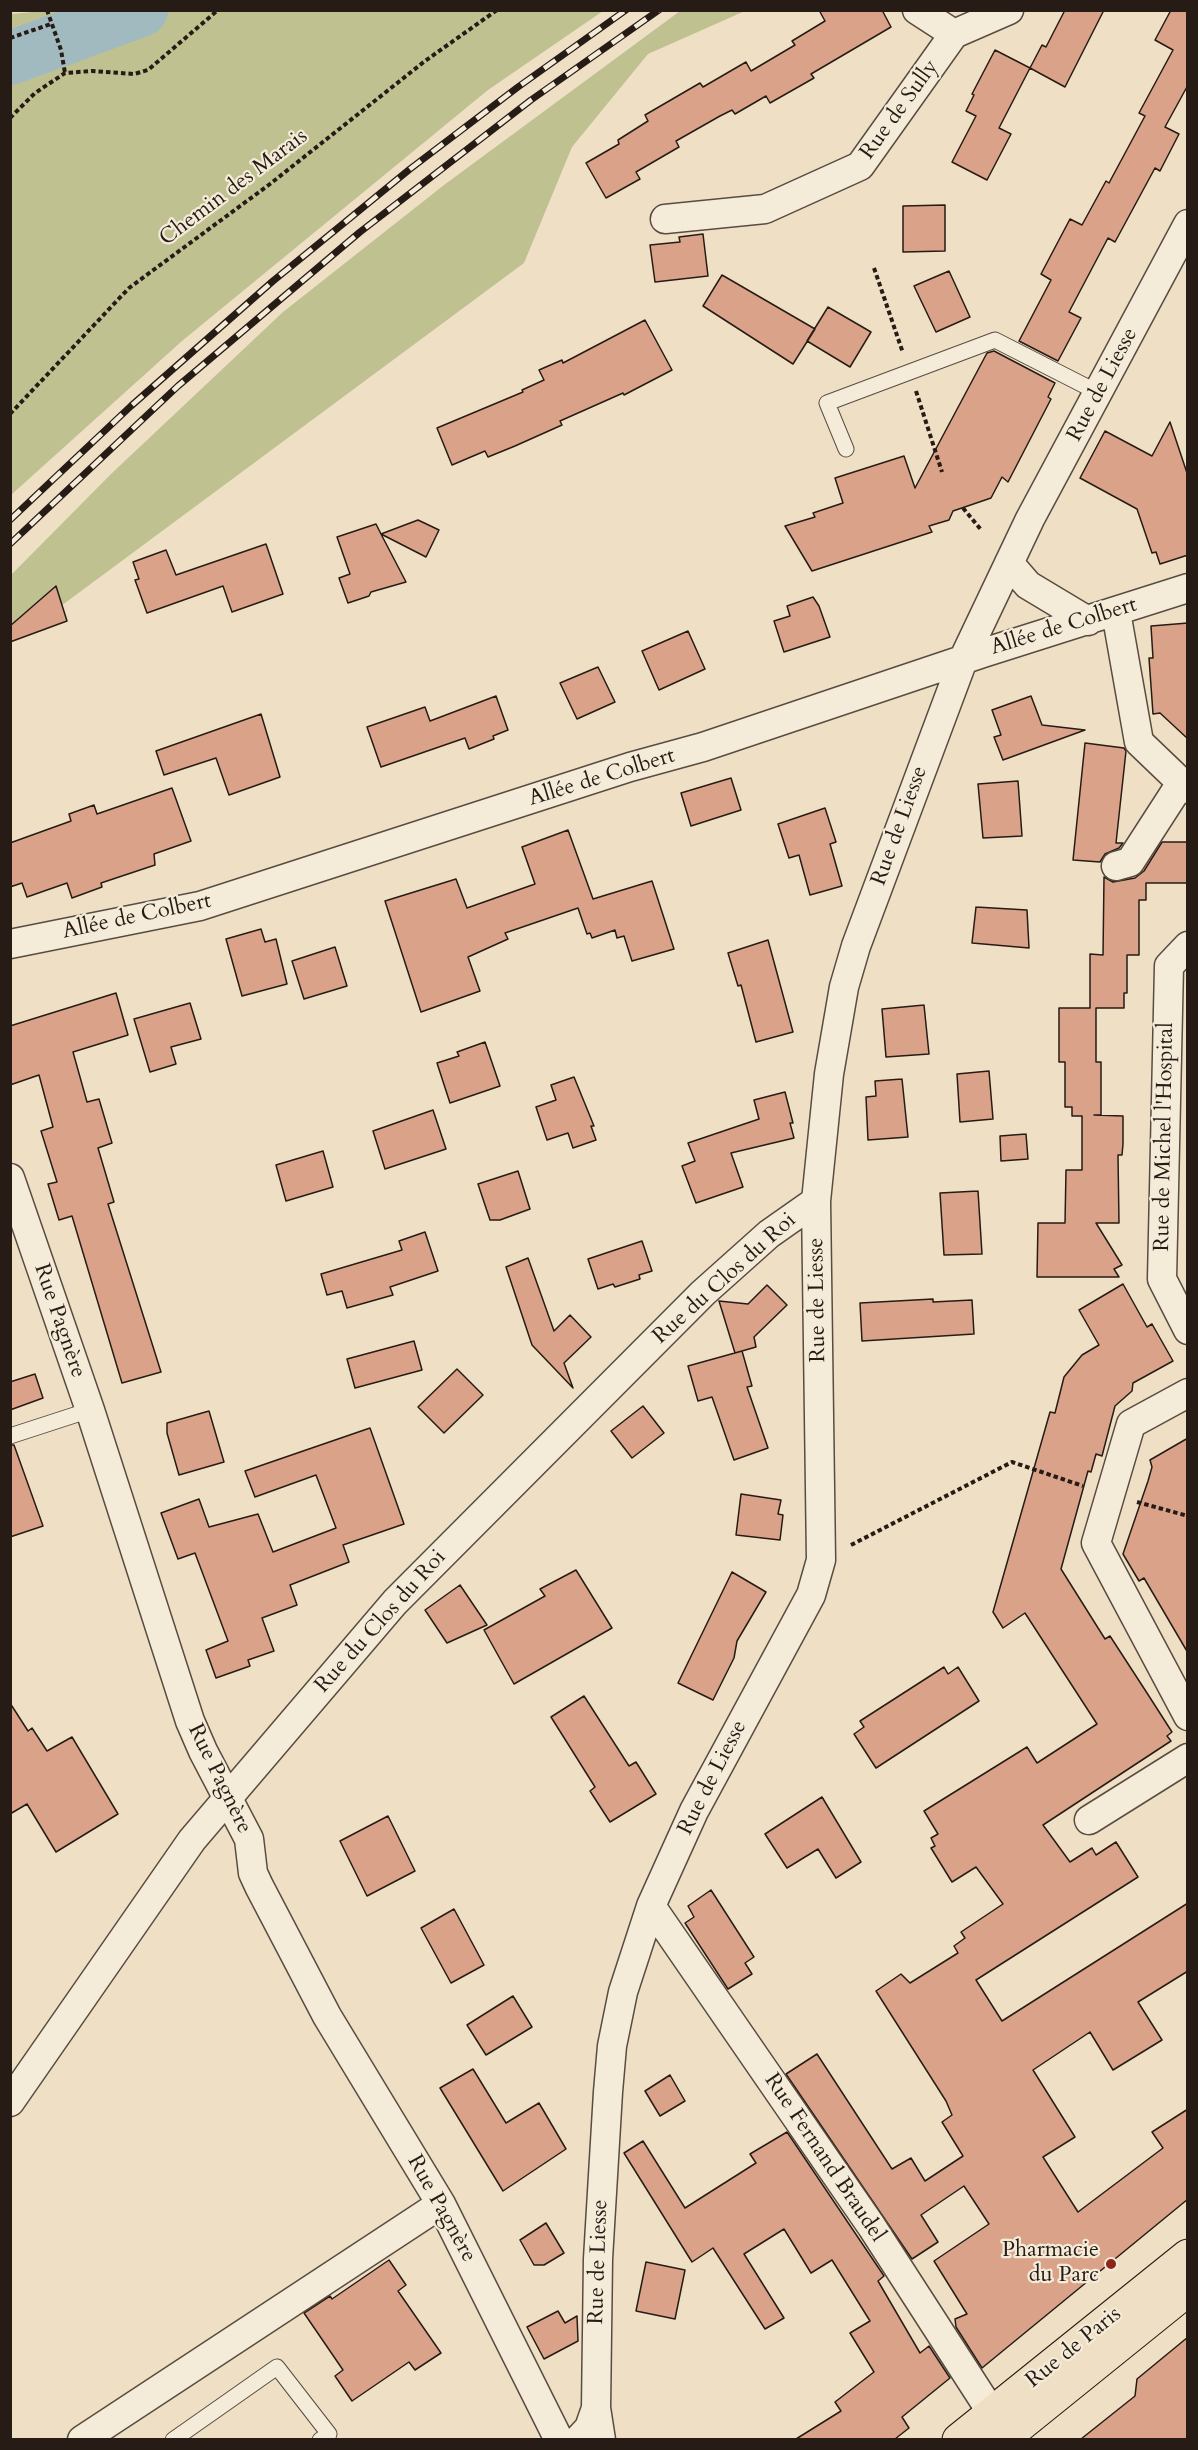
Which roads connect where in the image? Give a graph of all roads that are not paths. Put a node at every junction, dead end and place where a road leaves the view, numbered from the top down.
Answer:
1 (917, 10) edge
2 (1009, 10) edge
3 (954, 34) junction
4 (665, 219) dead end
5 (1188, 224) edge
6 (1099, 393) junction
7 (846, 449) dead end
8 (1009, 562) junction
9 (1188, 588) edge
10 (1116, 612) junction
11 (1088, 621) junction
12 (963, 660) junction
13 (1184, 786) edge
14 (1116, 866) dead end
15 (10, 944) edge
16 (1188, 946) edge
17 (10, 1178) edge
18 (816, 1201) junction
19 (1188, 1330) edge
20 (1188, 1393) edge
21 (90, 1410) junction
22 (10, 1436) edge
23 (1188, 1716) edge
24 (1188, 1758) edge
25 (229, 1798) junction
26 (1089, 1820) dead end
27 (651, 1906) junction
28 (10, 2102) edge
29 (441, 2204) junction
30 (1188, 2256) edge
31 (1188, 2289) edge
32 (596, 2408) junction
33 (997, 2426) edge
34 (182, 2437) edge
35 (82, 2439) edge
36 (320, 2439) edge
37 (559, 2439) edge
38 (578, 2439) edge
39 (601, 2439) edge
40 (959, 2439) edge

1 - 3 street
2 - 3 street
3 - 4 street, Rue de Sully
5 - 6 street, Rue de Liesse
6 - 7 lane
6 - 8 street, Rue de Liesse
8 - 11 street
8 - 12 street, Rue de Liesse
9 - 10 street, Allée de Colbert
10 - 11 street, Allée de Colbert
10 - 13 street
11 - 12 street, Allée de Colbert
12 - 15 street, Allée de Colbert
12 - 18 street, Rue de Liesse
13 - 14 street
16 - 19 street, Rue de Michel l'Hospital
17 - 21 street, Rue Pagnère
18 - 25 street, Rue du Clos du Roi
18 - 27 street, Rue de Liesse
20 - 23 street
21 - 22 lane
21 - 25 street, Rue Pagnère
24 - 26 street
25 - 28 street, Rue du Clos du Roi
25 - 29 street, Rue Pagnère
27 - 32 street, Rue de Liesse
27 - 33 street, Rue Fernand Braudel
29 - 35 street
29 - 37 street, Rue Pagnère
30 - 33 main road, Rue de Paris
31 - 33 main road, Rue de Paris
32 - 38 street
32 - 39 street, Rue de Liesse
33 - 40 main road, Rue de Paris
34 - 36 lane

